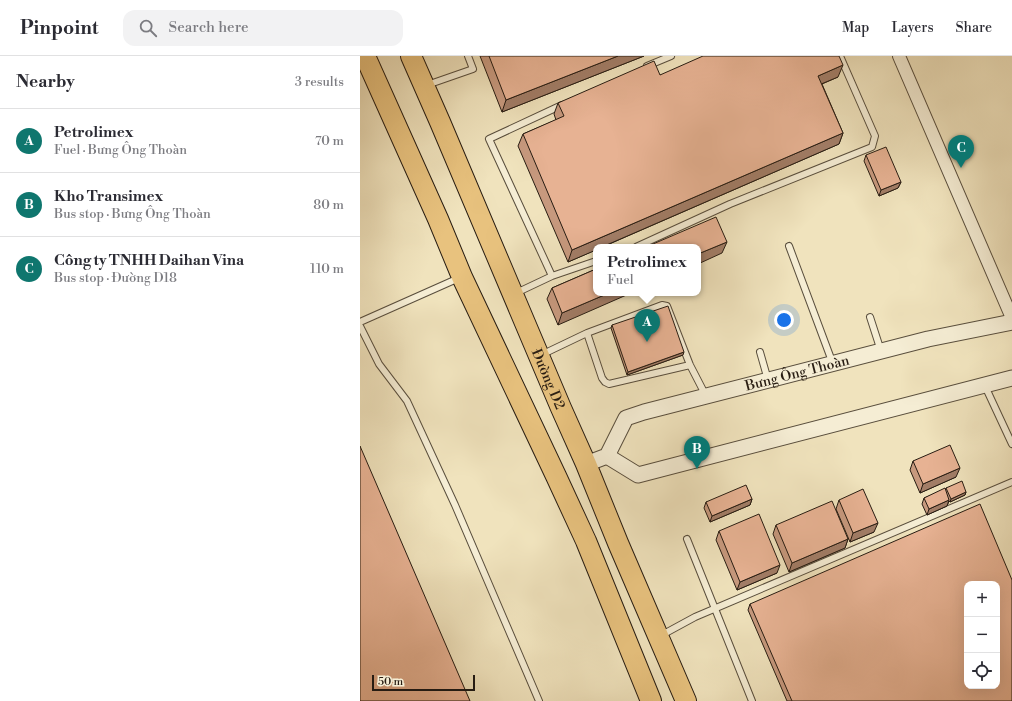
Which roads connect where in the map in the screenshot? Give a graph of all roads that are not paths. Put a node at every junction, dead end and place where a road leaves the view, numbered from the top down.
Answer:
1 (365, 56) edge
2 (411, 56) edge
3 (468, 56) edge
4 (671, 56) edge
5 (840, 56) edge
6 (899, 56) edge
7 (360, 64) edge
8 (641, 68) edge
9 (424, 86) junction
10 (569, 102) edge
11 (438, 219) junction
12 (643, 244) edge
13 (789, 246) dead end
14 (593, 262) edge
15 (552, 276) junction
16 (462, 277) junction
17 (513, 295) junction
18 (870, 317) dead end
19 (1012, 318) edge
20 (360, 322) edge
21 (1012, 322) edge
22 (360, 326) edge
23 (587, 332) junction
24 (881, 351) junction
25 (760, 352) dead end
26 (539, 356) junction
27 (833, 364) junction
28 (690, 365) junction
29 (1012, 378) edge
30 (768, 380) junction
31 (985, 384) junction
32 (706, 396) junction
33 (1012, 444) edge
34 (607, 456) junction
35 (586, 464) junction
36 (556, 476) junction
37 (1012, 482) edge
38 (687, 539) dead end
39 (586, 542) junction
40 (715, 608) junction
41 (659, 637) junction
42 (539, 701) edge
43 (641, 701) edge
44 (651, 701) edge
45 (686, 701) edge
46 (752, 701) edge

1 - 11 main road
2 - 9 main road, Đường D2
3 - 9 lane
4 - 8 lane
5 - 12 lane
6 - 19 street
7 - 11 main road
9 - 17 main road, Đường D2
10 - 15 lane
11 - 16 main road
13 - 27 lane
14 - 15 lane
15 - 17 lane
16 - 20 lane
16 - 36 main road
17 - 26 main road, Đường D2
18 - 24 lane
21 - 24 street, Bưng Ông Thoàn
22 - 42 lane
23 - 26 lane
23 - 28 lane
23 - 28 lane
24 - 27 street, Bưng Ông Thoàn
25 - 30 lane
26 - 35 main road, Đường D2
27 - 30 street, Bưng Ông Thoàn
28 - 32 lane
29 - 31 street
30 - 32 street, Bưng Ông Thoàn
31 - 33 lane
31 - 34 street
32 - 34 street, Bưng Ông Thoàn
34 - 35 street
35 - 36 main road
35 - 41 main road, Đường D2
36 - 39 main road
37 - 40 lane
38 - 40 lane
39 - 43 main road
39 - 44 main road
40 - 41 lane
40 - 46 lane
41 - 45 main road, Đường D2

